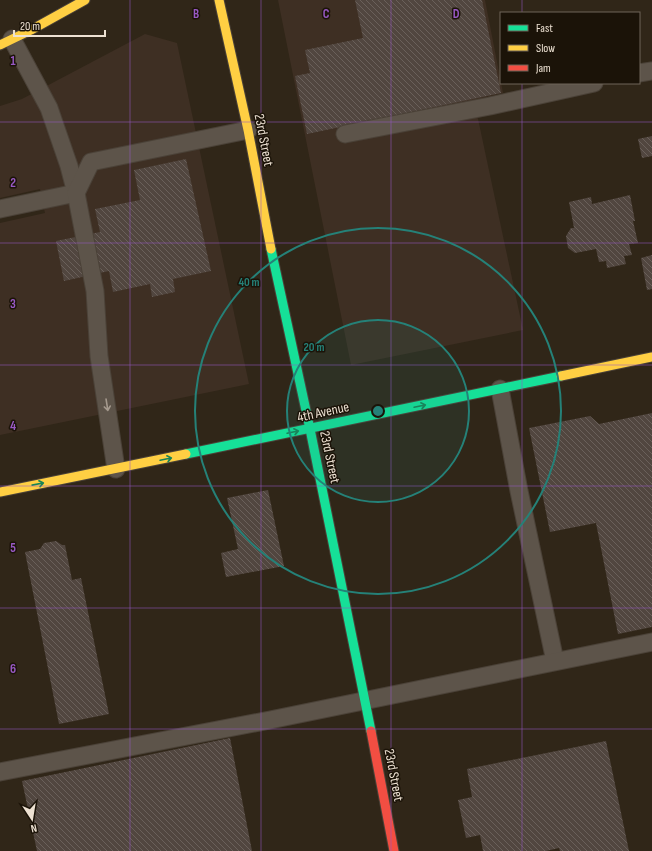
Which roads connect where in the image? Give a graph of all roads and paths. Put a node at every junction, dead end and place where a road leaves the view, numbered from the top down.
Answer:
1 (85, 0) edge
2 (219, 0) edge
3 (6, 42) edge
4 (652, 71) edge
5 (640, 74) edge
6 (589, 84) edge
7 (248, 130) junction
8 (345, 134) dead end
9 (76, 193) junction
10 (0, 209) edge
11 (652, 357) edge
12 (500, 389) junction
13 (310, 429) junction
14 (116, 469) junction
15 (0, 492) edge
16 (652, 642) edge
17 (555, 661) junction
18 (365, 700) junction
19 (0, 772) edge
20 (394, 851) edge

1 - 3 street
2 - 7 street, 23rd Street
3 - 9 lane
4 - 5 lane
6 - 8 lane
7 - 9 lane
7 - 13 street, 23rd Street
9 - 10 lane
9 -> 14 lane
11 - 12 street, 4th Avenue
13 -> 12 street, 4th Avenue
12 - 17 lane
14 -> 13 street, 4th Avenue
13 - 18 street, 23rd Street
15 -> 14 street, 4th Avenue
16 - 17 lane
17 - 18 lane
18 - 19 lane
18 - 20 street, 23rd Street

